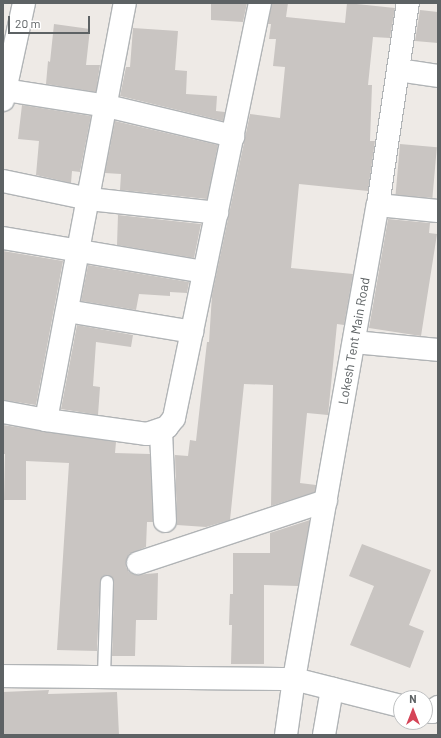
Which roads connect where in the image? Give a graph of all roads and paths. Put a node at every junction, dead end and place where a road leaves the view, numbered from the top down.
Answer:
1 (24, 3) edge
2 (125, 3) edge
3 (260, 3) edge
4 (408, 3) edge
5 (9, 45) edge
6 (398, 70) junction
7 (438, 76) edge
8 (4, 95) edge
9 (107, 106) junction
10 (233, 136) junction
11 (3, 181) edge
12 (89, 199) junction
13 (378, 205) junction
14 (438, 211) edge
15 (217, 213) junction
16 (3, 238) edge
17 (79, 251) junction
18 (204, 272) junction
19 (67, 311) junction
20 (192, 332) junction
21 (354, 342) junction
22 (438, 350) edge
23 (3, 412) edge
24 (46, 420) junction
25 (161, 431) junction
26 (326, 500) junction
27 (165, 521) dead end
28 (138, 563) dead end
29 (107, 582) dead end
30 (3, 676) edge
31 (104, 676) junction
32 (294, 679) junction
33 (332, 689) junction
34 (393, 704) edge
35 (286, 735) edge
36 (324, 735) edge

1 - 5 street
2 - 9 street
3 - 10 street
4 - 6 street, Lokesh Tent Main Road
5 - 8 street
6 - 7 street
6 - 13 street, Lokesh Tent Main Road
8 - 9 street
9 - 10 street
9 - 12 street
10 - 15 street
11 - 12 street
12 - 15 street
12 - 17 street
13 - 14 street
13 - 21 street, Lokesh Tent Main Road
15 - 18 street
16 - 17 street
17 - 18 street
17 - 19 street
18 - 20 street
19 - 20 street
19 - 24 street
20 - 25 street
21 - 22 street
21 - 26 street, Lokesh Tent Main Road
23 - 24 street
24 - 25 street
25 - 27 street
26 - 28 street
26 - 32 street, Lokesh Tent Main Road
29 - 31 lane
30 - 31 street
31 - 32 street
32 - 33 street
32 - 35 street, Lokesh Tent Main Road
33 - 34 street
33 - 36 street

